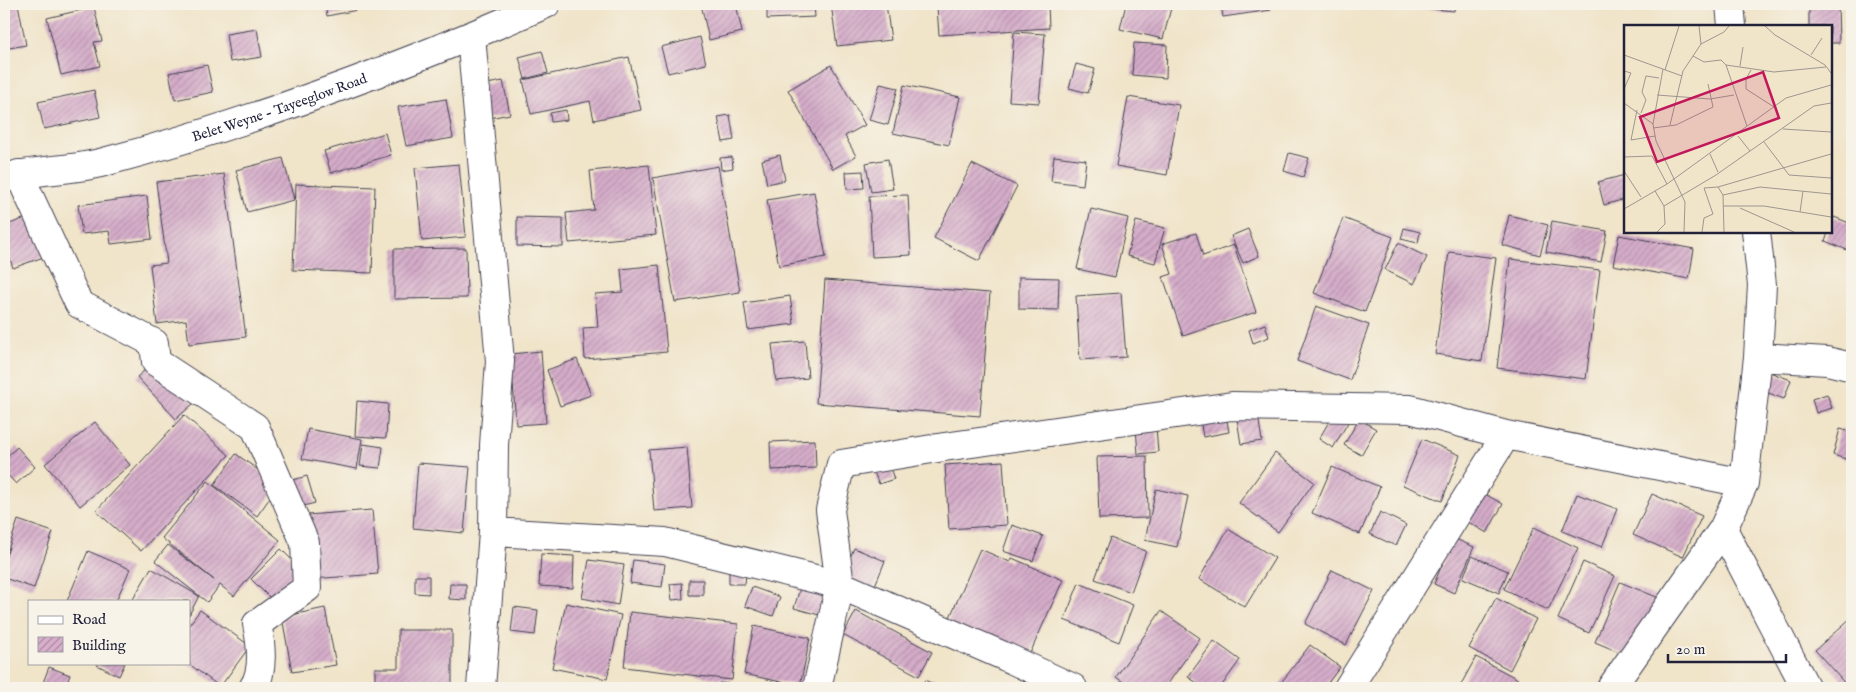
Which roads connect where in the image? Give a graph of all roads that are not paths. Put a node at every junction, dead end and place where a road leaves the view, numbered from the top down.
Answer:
1 (546, 4) edge
2 (1730, 4) edge
3 (1732, 25) edge
4 (471, 36) junction
5 (11, 176) edge
6 (1756, 232) edge
7 (1758, 357) junction
8 (1852, 368) edge
9 (1506, 435) junction
10 (1744, 483) junction
11 (1723, 529) junction
12 (494, 532) junction
13 (840, 586) junction
14 (252, 688) edge
15 (481, 688) edge
16 (817, 688) edge
17 (1073, 688) edge
18 (1348, 688) edge
19 (1611, 688) edge
20 (1806, 688) edge

1 - 4 street, Belet Weyne - Tayeeglow Road
2 - 3 street
4 - 5 street, Belet Weyne - Tayeeglow Road
4 - 12 street
5 - 14 street
6 - 7 street
7 - 8 street
7 - 10 street
9 - 10 street
9 - 13 street
9 - 18 street
10 - 11 street
11 - 19 street
11 - 20 street
12 - 13 street
12 - 15 street
13 - 16 street
13 - 17 street

